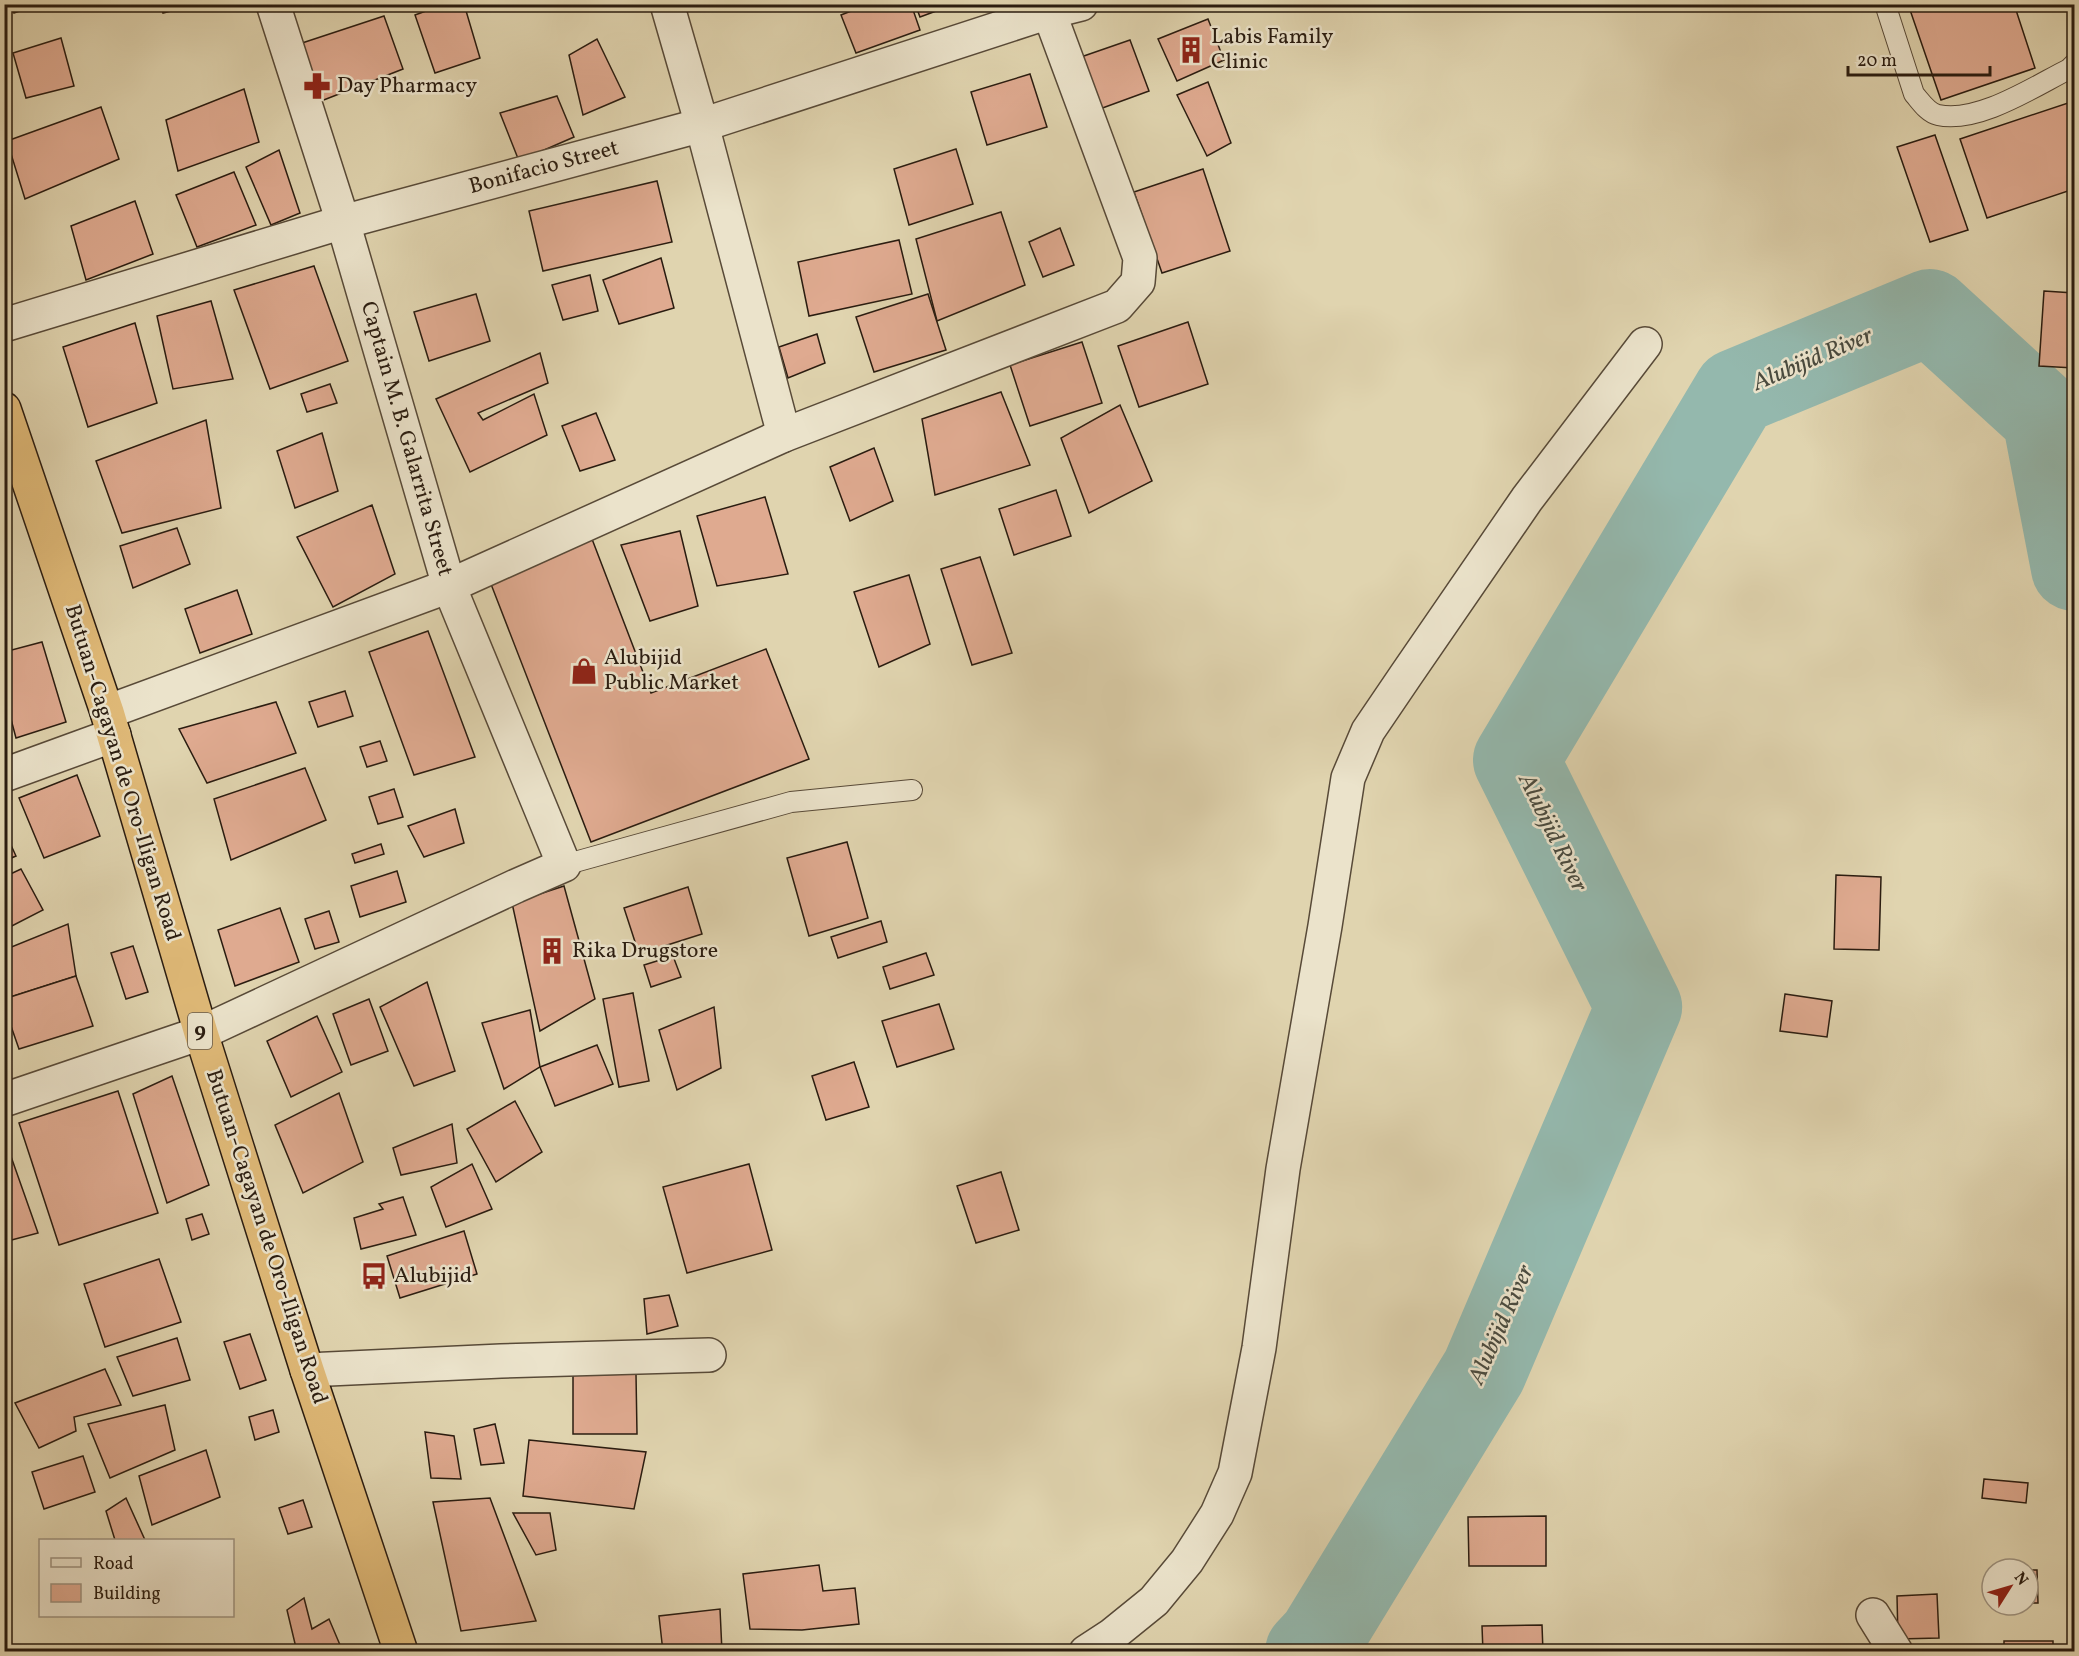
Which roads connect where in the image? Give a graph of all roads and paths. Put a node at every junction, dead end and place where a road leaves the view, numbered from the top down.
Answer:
1 (273, 4) edge
2 (667, 4) edge
3 (1081, 4) edge
4 (1885, 4) edge
5 (1047, 8) edge
6 (2074, 64) edge
7 (702, 125) junction
8 (344, 222) junction
9 (4, 325) edge
10 (1645, 344) dead end
11 (4, 409) edge
12 (784, 435) junction
13 (448, 585) junction
14 (111, 723) junction
15 (4, 775) edge
16 (912, 790) dead end
17 (564, 865) junction
18 (201, 1033) junction
19 (4, 1100) edge
20 (708, 1355) dead end
21 (307, 1370) junction
22 (1873, 1615) dead end
23 (401, 1652) edge
24 (1086, 1652) edge
25 (1896, 1652) edge

1 - 8 street, Captain M. B. Galarrita Street
2 - 7 street
3 - 5 street, Bonifacio Street
4 - 6 lane
5 - 7 street, Bonifacio Street
5 - 12 street
7 - 8 street, Bonifacio Street
7 - 12 street
8 - 9 street, Bonifacio Street
8 - 13 street, Captain M. B. Galarrita Street
10 - 24 street
11 - 14 highway, Butuan-Cagayan de Oro-Iligan Road / 9
12 - 13 street
13 - 14 street
13 - 17 street, Captain M. B. Galarrita Street
14 - 15 street
14 - 18 highway, Butuan-Cagayan de Oro-Iligan Road / 9
16 - 17 lane
17 - 18 street
18 - 19 street
18 - 21 highway, Butuan-Cagayan de Oro-Iligan Road / 9
20 - 21 street
21 - 23 highway, Butuan-Cagayan de Oro-Iligan Road / 9
22 - 25 street

